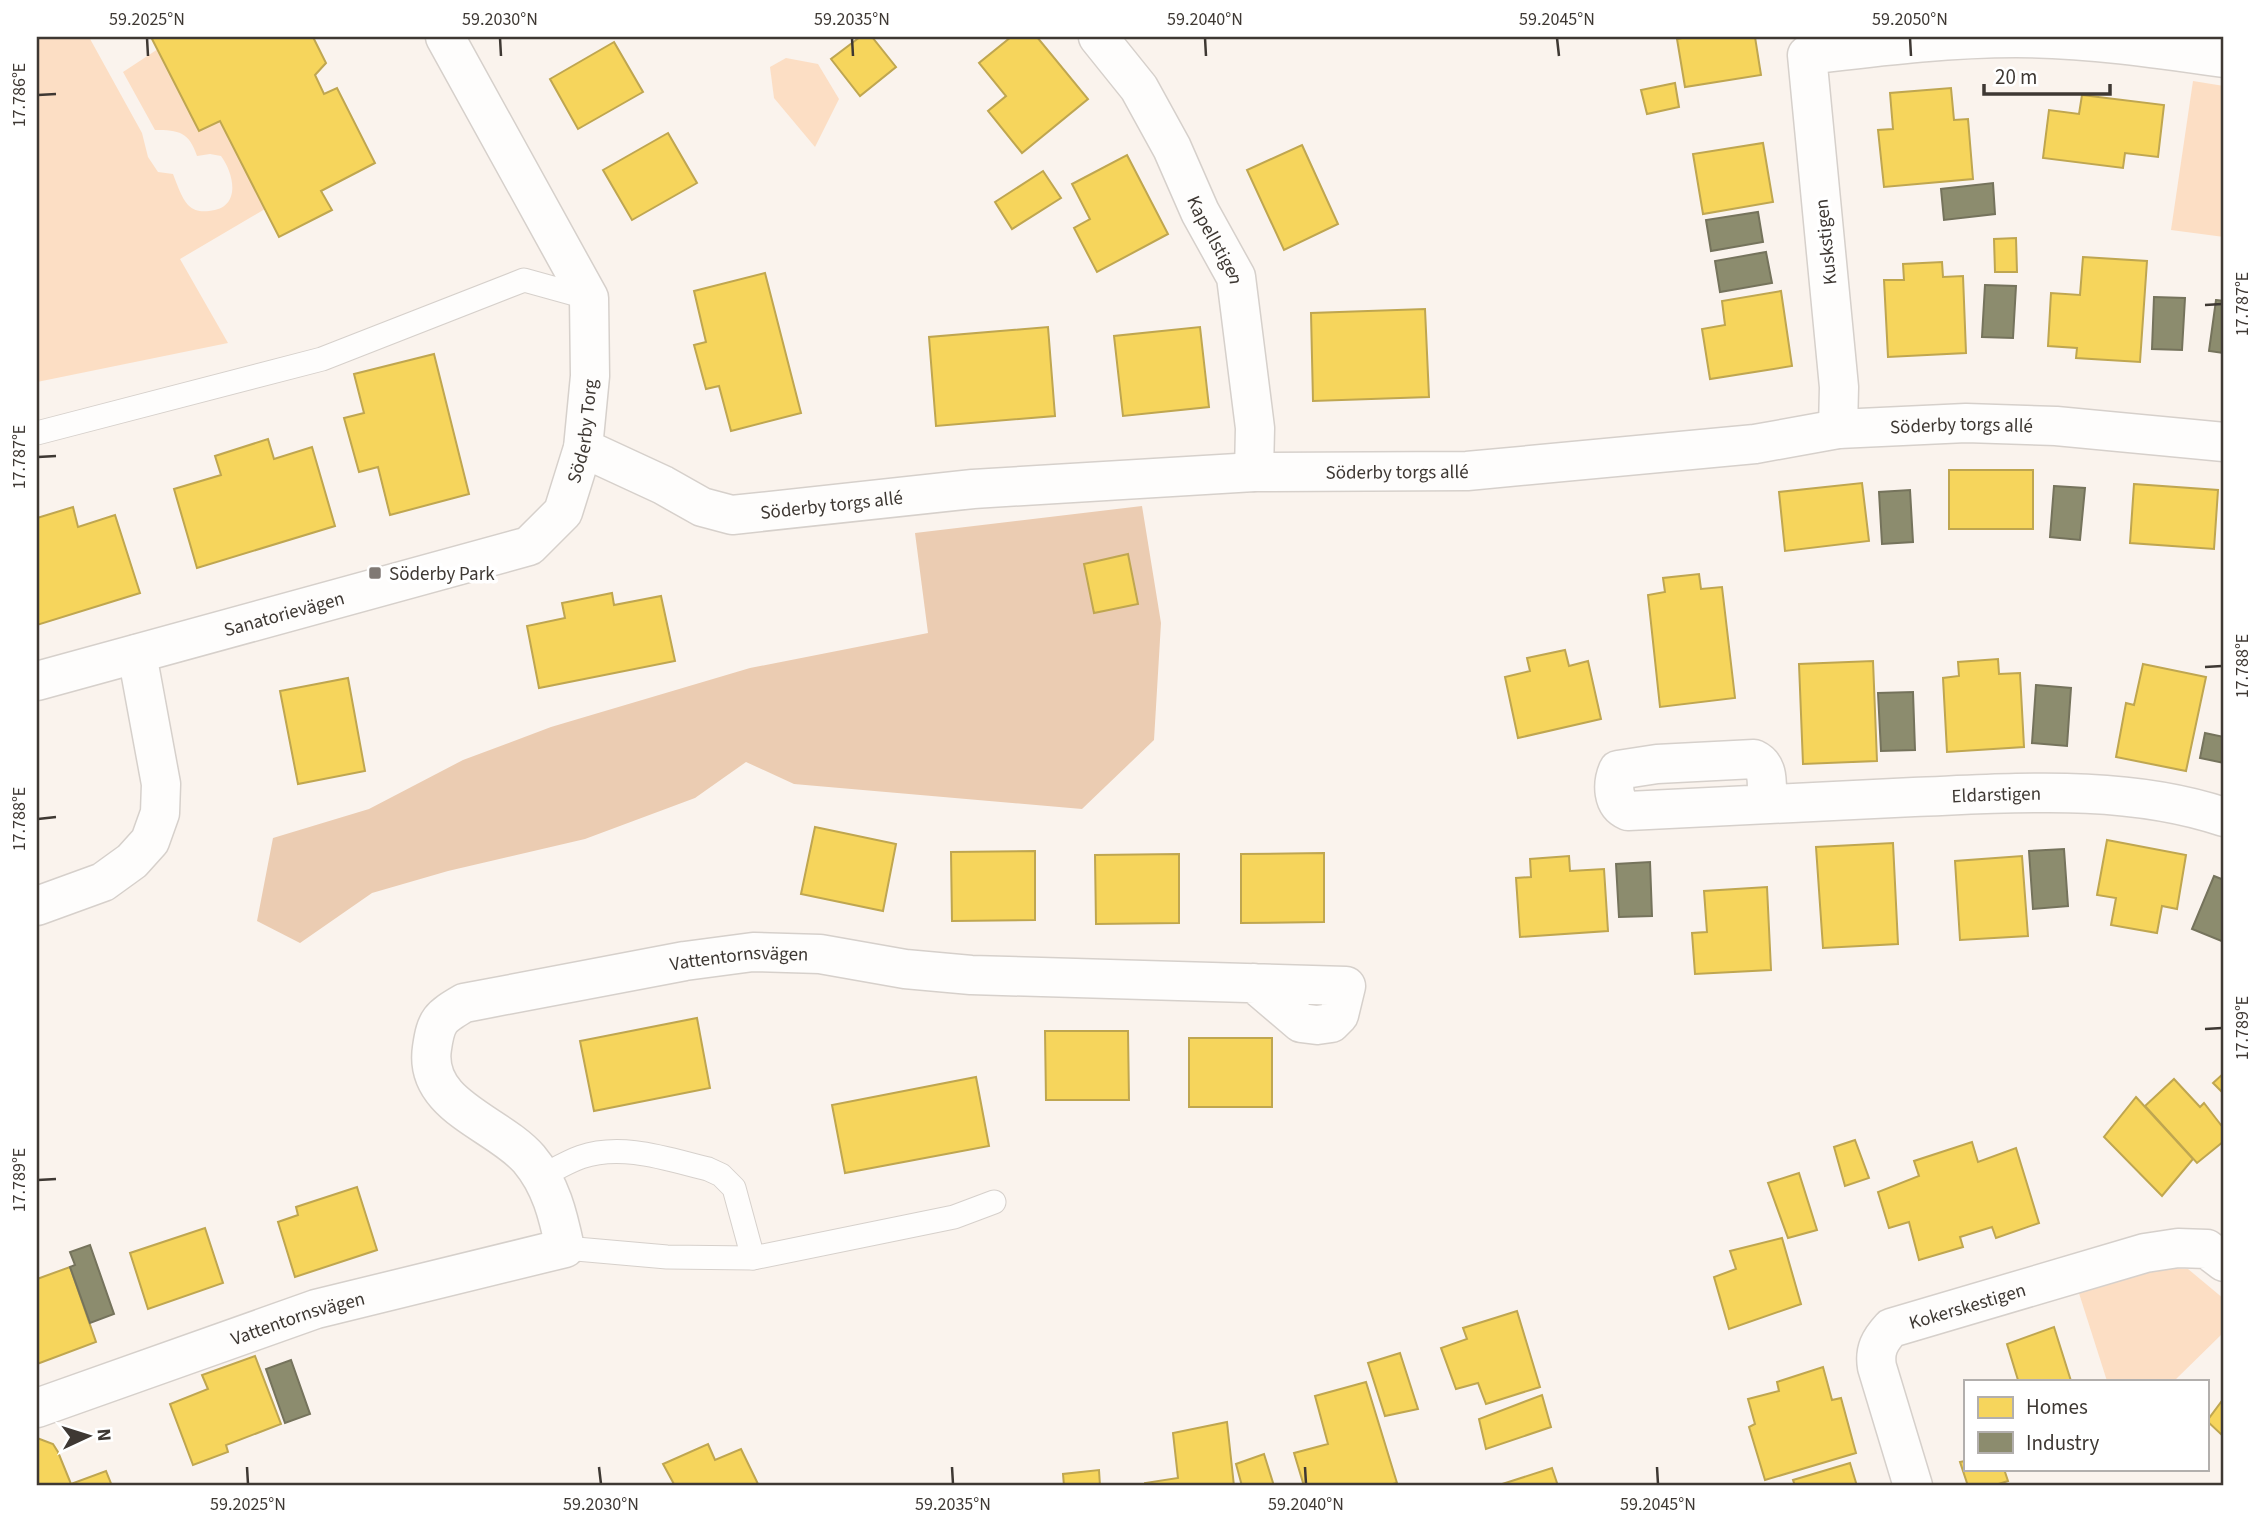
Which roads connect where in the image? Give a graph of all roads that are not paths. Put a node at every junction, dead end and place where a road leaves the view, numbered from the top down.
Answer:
1 (445, 37) edge
2 (1098, 37) edge
3 (1805, 46) edge
4 (2224, 58) edge
5 (589, 298) junction
6 (1839, 429) junction
7 (37, 433) edge
8 (2224, 442) edge
9 (583, 448) junction
10 (1254, 472) junction
11 (529, 546) joint
12 (137, 654) junction
13 (37, 681) edge
14 (1767, 804) dead end
15 (2224, 817) edge
16 (37, 906) edge
17 (1254, 983) dead end
18 (542, 1176) junction
19 (994, 1202) dead end
20 (2218, 1247) edge
21 (565, 1248) junction
22 (753, 1258) junction
23 (37, 1408) edge
24 (1913, 1486) edge

1 - 5 street
2 - 10 street, Kapellstigen
3 - 4 street, Kuskstigen
3 - 6 street, Kuskstigen
5 - 7 lane
5 - 9 street, Söderby Torg
6 - 8 street, Söderby torgs allé
6 - 10 street, Söderby torgs allé
9 - 10 street, Söderby torgs allé
9 - 11 street, Söderby Torg
11 - 12 street, Sanatorievägen
12 - 13 street, Sanatorievägen
12 - 16 street
14 - 15 street, Eldarstigen
17 - 18 street, Vattentornsvägen
18 - 21 street, Vattentornsvägen
18 - 22 lane
19 - 22 lane, Vattentornsvägen
20 - 24 street, Kokerskestigen
21 - 22 lane, Vattentornsvägen
21 - 23 street, Vattentornsvägen

